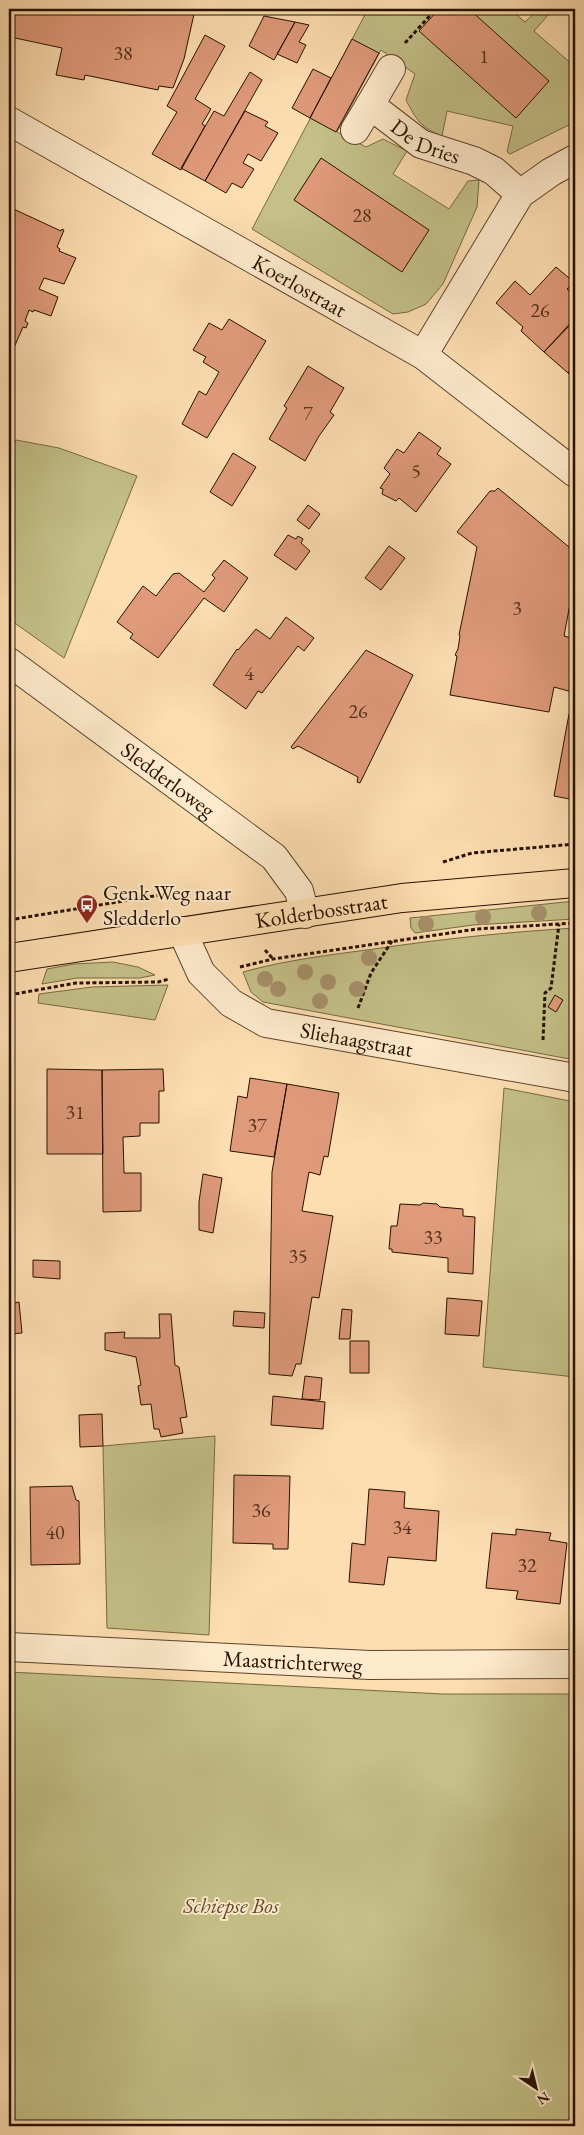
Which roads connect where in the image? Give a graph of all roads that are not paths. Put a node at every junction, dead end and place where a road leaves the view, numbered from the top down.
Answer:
1 (396, 58) road end
2 (370, 105) junction
3 (9, 121) edge
4 (355, 130) dead end
5 (575, 160) edge
6 (520, 194) junction
7 (423, 355) junction
8 (575, 473) edge
9 (9, 662) edge
10 (575, 883) edge
11 (305, 914) junction
12 (182, 931) junction
13 (9, 958) edge
14 (575, 1078) edge
15 (9, 1648) edge
16 (575, 1664) edge

1 - 2 street, De Dries
2 - 4 street
2 - 6 street, De Dries
3 - 7 street, Koerlostraat
5 - 6 street
6 - 7 street
7 - 8 street, Koerlostraat
9 - 11 street, Sledderloweg
10 - 11 main road, Kolderbosstraat
11 - 12 main road, Kolderbosstraat
12 - 13 main road, Kolderbosstraat
12 - 14 street, Sliehaagstraat
15 - 16 street, Maastrichterweg

